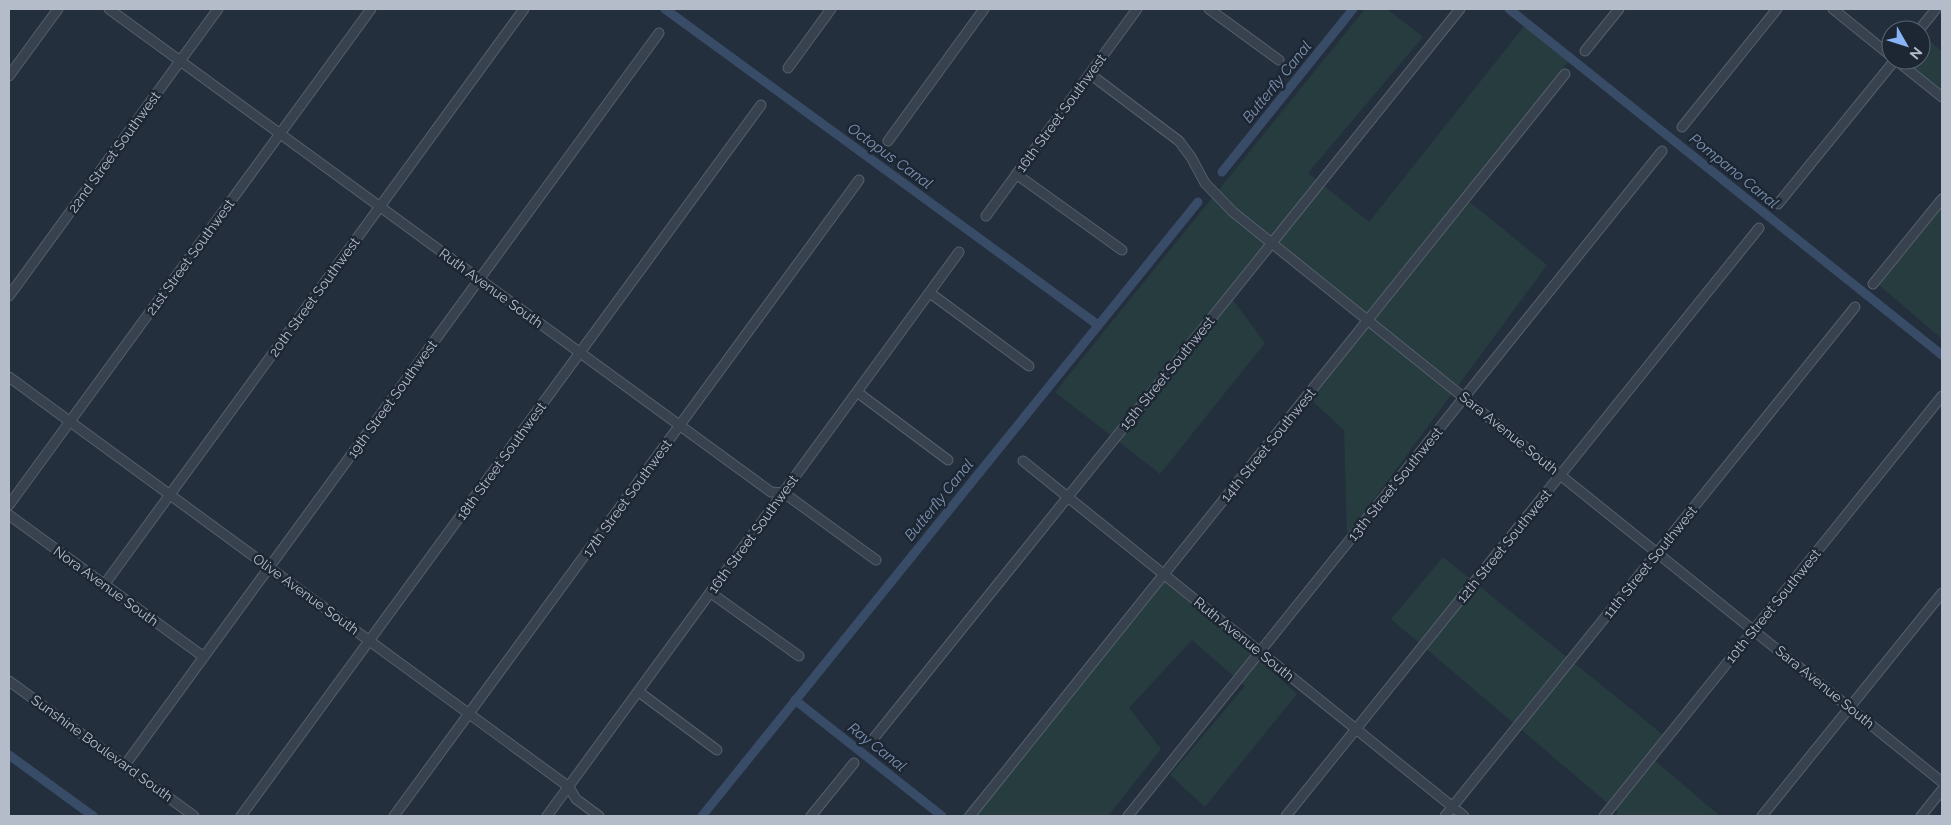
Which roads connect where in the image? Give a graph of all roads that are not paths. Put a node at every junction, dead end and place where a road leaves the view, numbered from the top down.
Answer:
1 (58, 9) edge
2 (109, 9) edge
3 (218, 9) edge
4 (371, 9) edge
5 (524, 9) edge
6 (830, 9) edge
7 (984, 9) edge
8 (1137, 9) edge
9 (1209, 9) edge
10 (1460, 9) edge
11 (1619, 9) edge
12 (1777, 9) edge
13 (1833, 9) edge
14 (1936, 9) edge
15 (1927, 20) edge
16 (659, 33) dead end
17 (1881, 48) edge
18 (1585, 51) dead end
19 (1279, 60) dead end
20 (180, 61) junction
21 (788, 68) dead end
22 (1887, 70) edge
23 (1908, 70) edge
24 (1090, 74) junction
25 (1566, 74) dead end
26 (9, 76) edge
27 (1942, 97) edge
28 (761, 105) dead end
29 (1682, 127) dead end
30 (280, 134) junction
31 (888, 141) dead end
32 (1662, 151) dead end
33 (1016, 174) junction
34 (859, 180) dead end
35 (1942, 199) edge
36 (1778, 204) dead end
37 (380, 207) junction
38 (986, 216) dead end
39 (1759, 228) dead end
40 (1273, 242) junction
41 (1122, 250) dead end
42 (959, 252) dead end
43 (480, 279) junction
44 (1874, 284) dead end
45 (930, 293) junction
46 (9, 296) edge
47 (1855, 307) dead end
48 (1369, 319) junction
49 (580, 353) junction
50 (1029, 366) dead end
51 (9, 377) edge
52 (857, 392) junction
53 (1942, 396) edge
54 (1465, 397) junction
55 (70, 422) junction
56 (680, 426) junction
57 (948, 460) dead end
58 (1023, 461) dead end
59 (1561, 475) junction
60 (784, 493) junction
61 (170, 495) junction
62 (1067, 497) junction
63 (9, 505) edge
64 (9, 515) edge
65 (1658, 552) junction
66 (876, 560) dead end
67 (269, 567) junction
68 (1163, 575) junction
69 (104, 584) junction
70 (711, 592) junction
71 (1942, 593) edge
72 (1754, 630) junction
73 (370, 641) junction
74 (1260, 652) junction
75 (799, 656) dead end
76 (204, 657) junction
77 (9, 681) edge
78 (639, 692) junction
79 (1850, 707) junction
80 (469, 713) junction
81 (1356, 729) junction
82 (874, 738) dead end
83 (717, 750) dead end
84 (854, 763) dead end
85 (125, 765) junction
86 (1942, 782) edge
87 (569, 787) junction
88 (1942, 790) edge
89 (1453, 807) junction
90 (194, 816) edge
91 (241, 816) edge
92 (394, 816) edge
93 (547, 816) edge
94 (599, 816) edge
95 (810, 816) edge
96 (970, 816) edge
97 (1128, 816) edge
98 (1286, 816) edge
99 (1446, 816) edge
100 (1464, 816) edge
101 (1604, 816) edge
102 (1762, 816) edge
103 (1921, 816) edge

1 - 26 street
2 - 20 street, Ruth Avenue South
3 - 20 street, 22nd Street Southwest
4 - 30 street, 21st Street Southwest
5 - 37 street, 20th Street Southwest
6 - 21 street
7 - 31 street
8 - 24 street, 16th Street Southwest
9 - 19 street
10 - 40 street, 15th Street Southwest
11 - 18 street
12 - 29 street
13 - 17 street
14 - 15 street
16 - 43 street, 19th Street Southwest
20 - 30 street, Ruth Avenue South
20 - 46 street, 22nd Street Southwest
22 - 36 street
23 - 27 street
24 - 33 street, 16th Street Southwest
24 - 40 street, Sara Avenue South
25 - 48 street, 14th Street Southwest
28 - 49 street, 18th Street Southwest
30 - 37 street, Ruth Avenue South
30 - 55 street, 21st Street Southwest
32 - 54 street, 13th Street Southwest
33 - 38 street, 16th Street Southwest
33 - 41 street
34 - 56 street, 17th Street Southwest
35 - 44 street
37 - 43 street, Ruth Avenue South
37 - 61 street, 20th Street Southwest
39 - 59 street, 12th Street Southwest
40 - 48 street, Sara Avenue South
40 - 62 street, 15th Street Southwest
42 - 45 street, 16th Street Southwest
43 - 49 street, Ruth Avenue South
43 - 67 street, 19th Street Southwest
45 - 50 street
45 - 52 street, 16th Street Southwest
47 - 65 street, 11th Street Southwest
48 - 54 street, Sara Avenue South
48 - 68 street, 14th Street Southwest
49 - 56 street, Ruth Avenue South
49 - 73 street, 18th Street Southwest
51 - 55 street, Olive Avenue South
52 - 57 street
52 - 60 street, 16th Street Southwest
53 - 72 street, 10th Street Southwest
54 - 59 street, Sara Avenue South
54 - 74 street, 13th Street Southwest
55 - 61 street, Olive Avenue South
55 - 63 street, 21st Street Southwest
56 - 60 street, Ruth Avenue South
56 - 80 street, 17th Street Southwest
58 - 62 street, Ruth Avenue South
59 - 65 street, Sara Avenue South
59 - 81 street, 12th Street Southwest
60 - 66 street, Ruth Avenue South
60 - 70 street, 16th Street Southwest
61 - 67 street, Olive Avenue South
61 - 69 street, 20th Street Southwest
62 - 68 street, Ruth Avenue South
62 - 82 street, 15th Street Southwest
64 - 69 street, Nora Avenue South
65 - 72 street, Sara Avenue South
65 - 89 street, 11th Street Southwest
67 - 73 street, Olive Avenue South
67 - 76 street, 19th Street Southwest
68 - 74 street, Ruth Avenue South
68 - 96 street, 14th Street Southwest
69 - 76 street, Nora Avenue South
70 - 75 street
70 - 78 street, 16th Street Southwest
71 - 79 street
72 - 79 street, Sara Avenue South
72 - 101 street, 10th Street Southwest
73 - 80 street, Olive Avenue South
73 - 91 street, 18th Street Southwest
74 - 81 street, Ruth Avenue South
74 - 97 street, 13th Street Southwest
76 - 85 street, 19th Street Southwest
77 - 85 street, Sunshine Boulevard South
78 - 83 street
78 - 87 street, 16th Street Southwest
79 - 86 street, Sara Avenue South
79 - 102 street
80 - 87 street, Olive Avenue South
80 - 92 street, 17th Street Southwest
81 - 89 street, Ruth Avenue South
81 - 98 street, 12th Street Southwest
84 - 95 street
85 - 90 street, Sunshine Boulevard South
87 - 93 street, 16th Street Southwest
87 - 94 street, Olive Avenue South
88 - 103 street
89 - 99 street, 11th Street Southwest
89 - 100 street, Ruth Avenue South

